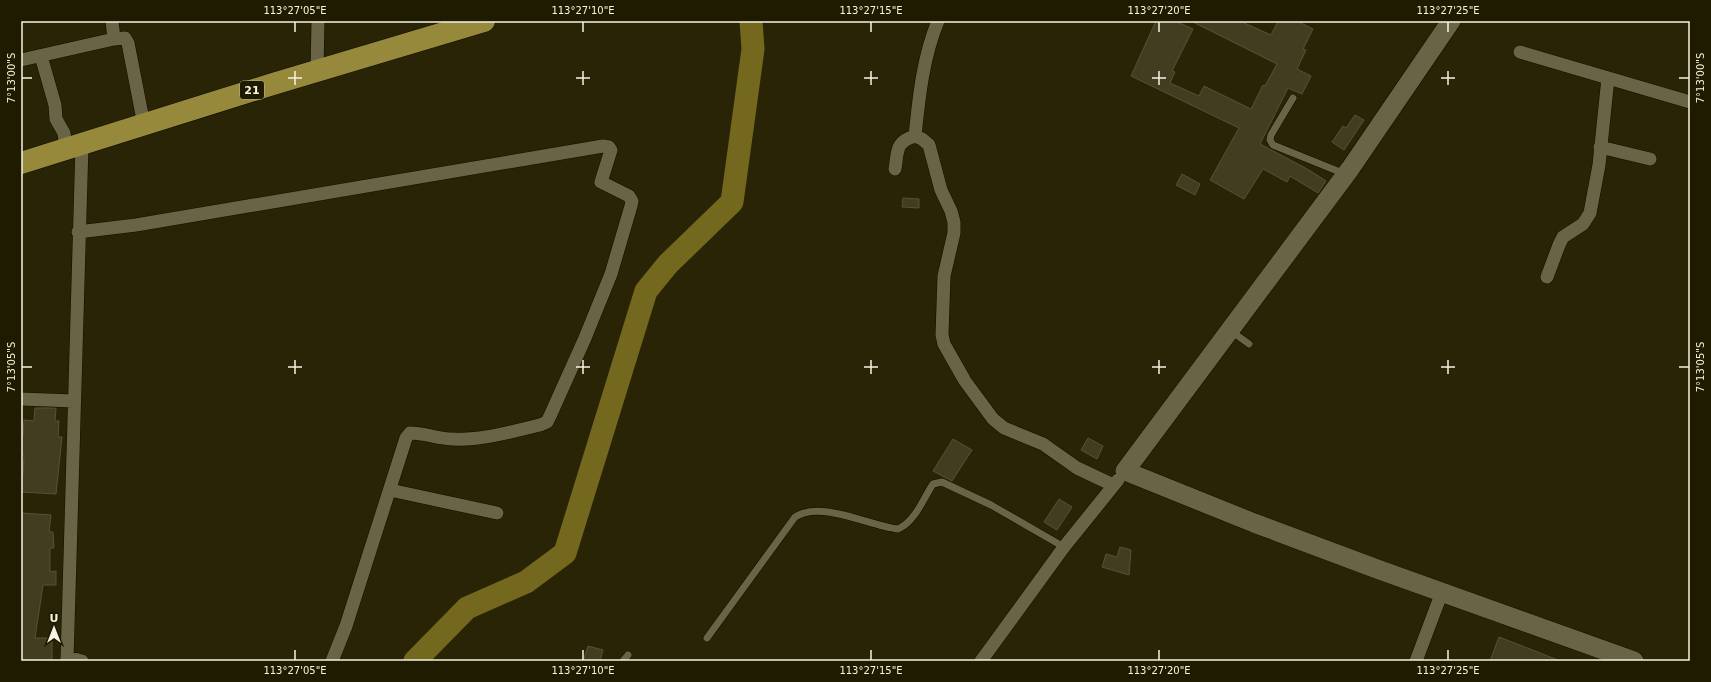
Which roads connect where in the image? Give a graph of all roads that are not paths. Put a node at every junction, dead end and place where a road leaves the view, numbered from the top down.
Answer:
1 (112, 21) edge
2 (318, 21) edge
3 (484, 21) edge
4 (938, 21) edge
5 (1451, 21) edge
6 (114, 39) junction
7 (1520, 52) dead end
8 (41, 56) junction
9 (21, 60) edge
10 (317, 71) junction
11 (1608, 78) junction
12 (1293, 98) dead end
13 (1690, 102) edge
14 (144, 125) junction
15 (915, 136) junction
16 (74, 147) junction
17 (1600, 147) junction
18 (1650, 159) dead end
19 (21, 163) edge
20 (895, 169) dead end
21 (1346, 174) junction
22 (78, 232) junction
23 (1547, 276) dead end
24 (1231, 331) junction
25 (1249, 344) dead end
26 (21, 399) edge
27 (74, 401) junction
28 (1126, 471) junction
29 (1113, 485) junction
30 (390, 490) junction
31 (497, 513) dead end
32 (1064, 547) junction
33 (1442, 592) junction
34 (707, 638) dead end
35 (67, 659) edge
36 (82, 661) edge
37 (332, 661) edge
38 (981, 661) edge
39 (1416, 661) edge
40 (1634, 661) edge

1 - 6 street
2 - 10 street
3 - 10 highway, 21
4 - 15 street
5 - 21 street
6 - 8 street
6 - 14 street
7 - 11 street
8 - 9 street
8 - 16 street
10 - 14 highway, 21
11 - 13 street
11 - 17 street
12 - 21 lane
14 - 16 highway, 21
15 - 20 street
15 - 29 street
16 - 19 highway, 21
16 - 22 street
17 - 18 street
17 - 23 street
21 - 24 street
22 - 27 street
22 - 30 street
24 - 25 lane
24 - 28 street
26 - 27 street
27 - 35 street
28 - 29 street
28 - 33 street
29 - 32 street
30 - 31 street
30 - 37 street
32 - 34 lane
32 - 38 street
33 - 39 street
33 - 40 street
35 - 36 street

